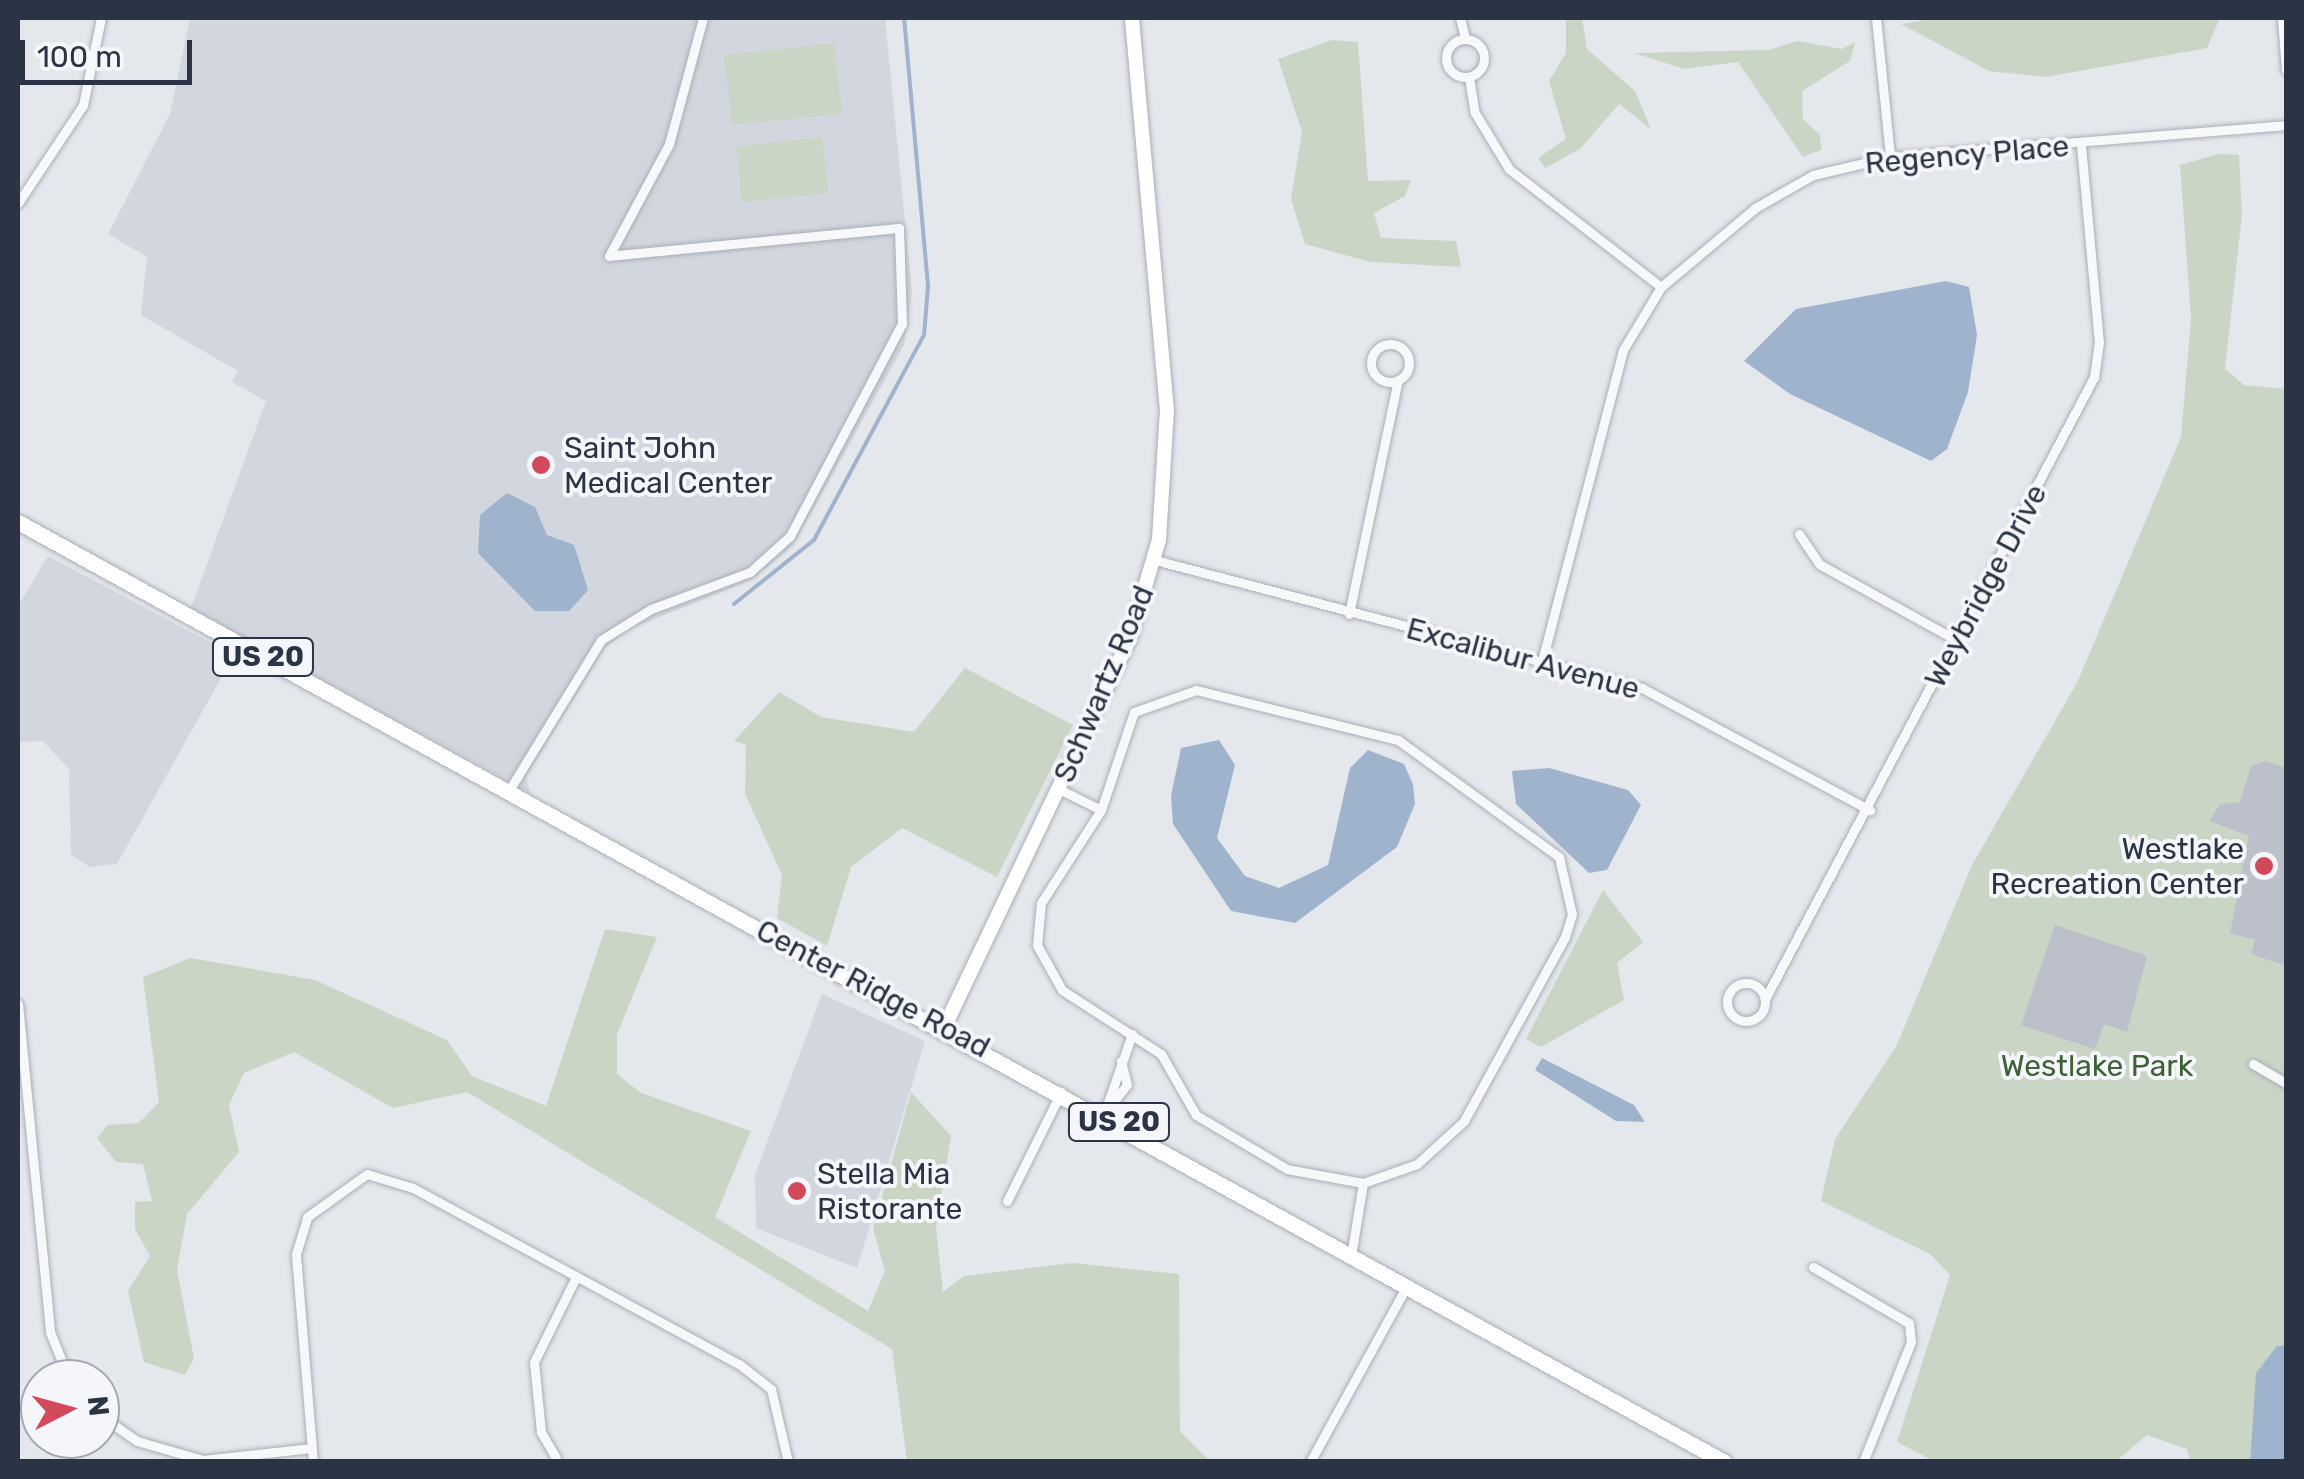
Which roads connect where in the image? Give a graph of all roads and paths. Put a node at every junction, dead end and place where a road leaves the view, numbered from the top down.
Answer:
1 (101, 18) edge
2 (703, 18) edge
3 (1132, 18) edge
4 (1460, 18) edge
5 (1876, 18) edge
6 (2282, 18) edge
7 (1465, 38) junction
8 (2286, 70) edge
9 (1468, 77) junction
10 (2286, 125) edge
11 (2082, 145) junction
12 (1890, 157) junction
13 (18, 203) edge
14 (1661, 287) junction
15 (1398, 380) junction
16 (18, 522) edge
17 (1799, 534) dead end
18 (1155, 560) junction
19 (1349, 614) junction
20 (1956, 640) junction
21 (1542, 661) junction
22 (1059, 789) junction
23 (508, 792) junction
24 (1102, 810) junction
25 (1870, 810) junction
26 (1765, 1000) junction
27 (18, 1004) edge
28 (944, 1028) junction
29 (1132, 1034) junction
30 (1121, 1061) junction
31 (2253, 1064) dead end
32 (2286, 1083) edge
33 (1062, 1091) junction
34 (1104, 1114) junction
35 (1362, 1183) junction
36 (1006, 1201) dead end
37 (1352, 1250) junction
38 (1813, 1267) dead end
39 (576, 1277) junction
40 (1410, 1281) junction
41 (61, 1359) edge
42 (120, 1430) edge
43 (311, 1448) junction
44 (556, 1458) dead end
45 (313, 1462) edge
46 (788, 1462) edge
47 (1310, 1462) edge
48 (1724, 1462) edge
49 (1863, 1462) edge

1 - 13 street
2 - 23 street
3 - 18 street, Schwartz Road
4 - 7 street
5 - 12 street
6 - 8 street
7 - 9 street
7 - 9 street
9 - 14 street
10 - 11 street, Regency Place
11 - 12 street, Regency Place
11 - 20 street, Weybridge Drive
12 - 14 street, Regency Place
14 - 21 street, Regency Place
15 - 15 street
15 - 19 street
16 - 23 main road, Center Ridge Road / US 20
17 - 20 street
18 - 19 street, Excalibur Avenue
18 - 22 street, Schwartz Road
19 - 21 street, Excalibur Avenue
20 - 25 street, Weybridge Drive
21 - 25 street, Excalibur Avenue
22 - 24 street
22 - 28 street, Schwartz Road
23 - 28 main road, Center Ridge Road / US 20
24 - 29 street
24 - 35 street
25 - 26 street, Weybridge Drive
26 - 26 street
27 - 41 street
28 - 33 main road, Center Ridge Road / US 20
29 - 30 street
29 - 35 street
30 - 34 street
30 - 34 street
31 - 32 street
33 - 34 main road, Center Ridge Road / US 20
33 - 36 street
34 - 37 main road, Center Ridge Road / US 20
35 - 37 street
37 - 40 main road, Center Ridge Road / US 20
38 - 49 street
39 - 43 street
39 - 44 street
39 - 46 street
40 - 47 street
40 - 48 main road, Center Ridge Road / US 20
42 - 43 street
43 - 45 street

